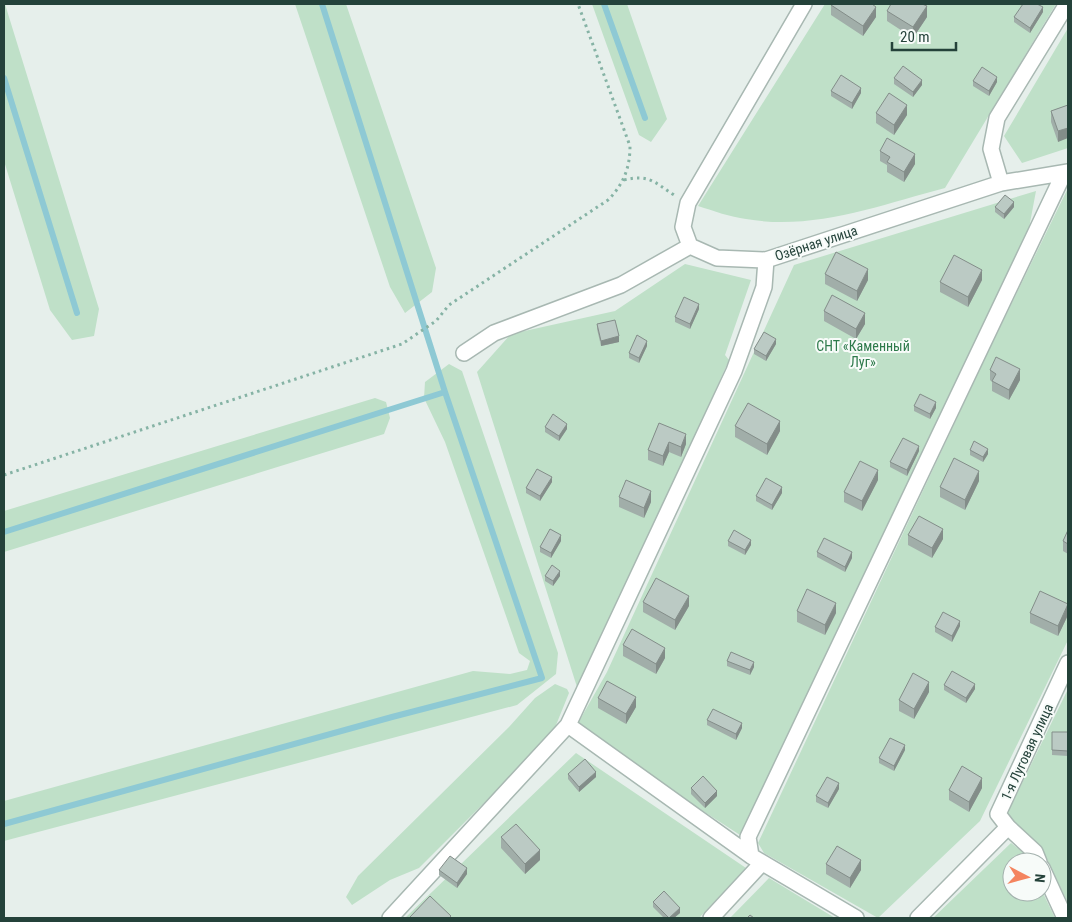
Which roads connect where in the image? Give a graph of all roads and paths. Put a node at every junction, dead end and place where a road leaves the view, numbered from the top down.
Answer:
1 (578, 4) edge
2 (804, 4) edge
3 (1067, 4) edge
4 (1066, 173) edge
5 (624, 180) junction
6 (1001, 183) junction
7 (688, 203) junction
8 (690, 246) junction
9 (766, 260) junction
10 (464, 353) dead end
11 (4, 475) edge
12 (1068, 663) edge
13 (568, 725) junction
14 (1008, 827) junction
15 (1035, 852) edge
16 (756, 860) junction
17 (1052, 890) edge
18 (390, 918) edge
19 (711, 918) edge
20 (856, 918) edge
21 (918, 918) edge
22 (1065, 918) edge

1 - 5 path
2 - 7 street
3 - 6 street
4 - 6 street, Озёрная улица
4 - 16 street
5 - 7 path
5 - 11 path
6 - 9 street, Озёрная улица
7 - 8 street
8 - 9 street, Озёрная улица
8 - 10 street
9 - 13 street
12 - 14 street, 1-я Луговая улица
13 - 16 street
13 - 18 street
14 - 15 street
14 - 21 street
16 - 19 street
16 - 20 street
17 - 22 street

